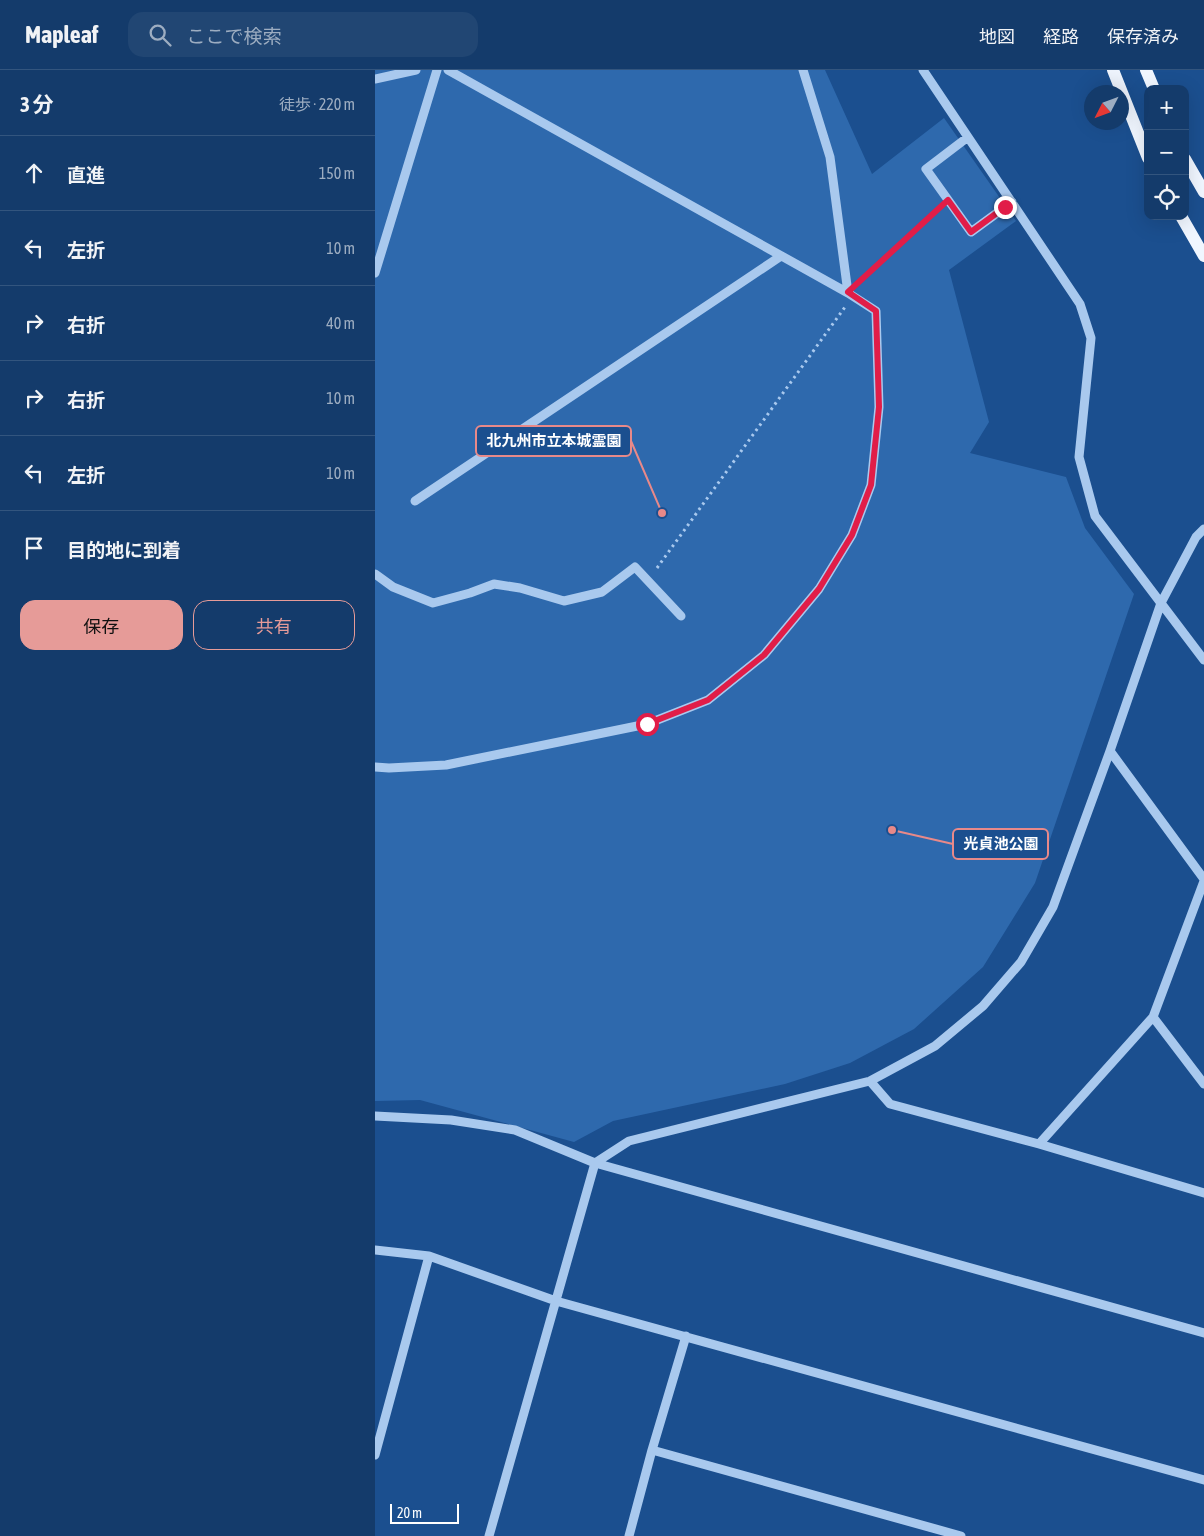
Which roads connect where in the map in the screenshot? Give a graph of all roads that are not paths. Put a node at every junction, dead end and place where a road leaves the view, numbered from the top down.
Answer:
1 (416, 70) edge
2 (437, 70) edge
3 (448, 70) edge
4 (803, 70) edge
5 (923, 70) edge
6 (1113, 70) edge
7 (1146, 70) edge
8 (375, 79) edge
9 (1152, 85) edge
10 (968, 137) junction
11 (1144, 148) edge
12 (1189, 166) edge
13 (1204, 192) edge
14 (1012, 202) junction
15 (1183, 220) edge
16 (781, 256) junction
17 (1204, 256) edge
18 (375, 273) edge
19 (848, 292) junction
20 (415, 501) dead end
21 (1204, 529) edge
22 (375, 574) edge
23 (1161, 603) junction
24 (681, 616) dead end
25 (1204, 660) edge
26 (1110, 750) junction
27 (375, 767) edge
28 (1204, 880) edge
29 (1153, 1017) junction
30 (870, 1081) junction
31 (1204, 1084) edge
32 (375, 1116) edge
33 (1039, 1144) junction
34 (595, 1164) junction
35 (1204, 1193) edge
36 (375, 1250) edge
37 (429, 1256) junction
38 (556, 1301) junction
39 (1204, 1333) edge
40 (687, 1336) junction
41 (652, 1450) junction
42 (375, 1455) edge
43 (1204, 1480) edge
44 (489, 1536) edge
45 (629, 1536) edge
46 (961, 1536) edge

1 - 8 street
2 - 18 street
3 - 16 street
4 - 19 street
5 - 10 street
6 - 11 main road
7 - 9 main road
10 - 14 street
10 - 14 street
12 - 13 main road
14 - 23 street
15 - 17 main road
16 - 19 street
16 - 20 street
19 - 27 street
21 - 23 street
22 - 24 street
23 - 25 street
23 - 26 street
26 - 28 street
26 - 30 street
28 - 29 street
29 - 31 street
29 - 33 street
30 - 33 street
30 - 34 street
32 - 34 street
33 - 35 street
34 - 38 street
34 - 39 street
36 - 37 street
37 - 38 street
37 - 42 street
38 - 40 street
38 - 44 street
40 - 41 street
40 - 43 street
41 - 45 street
41 - 46 street

